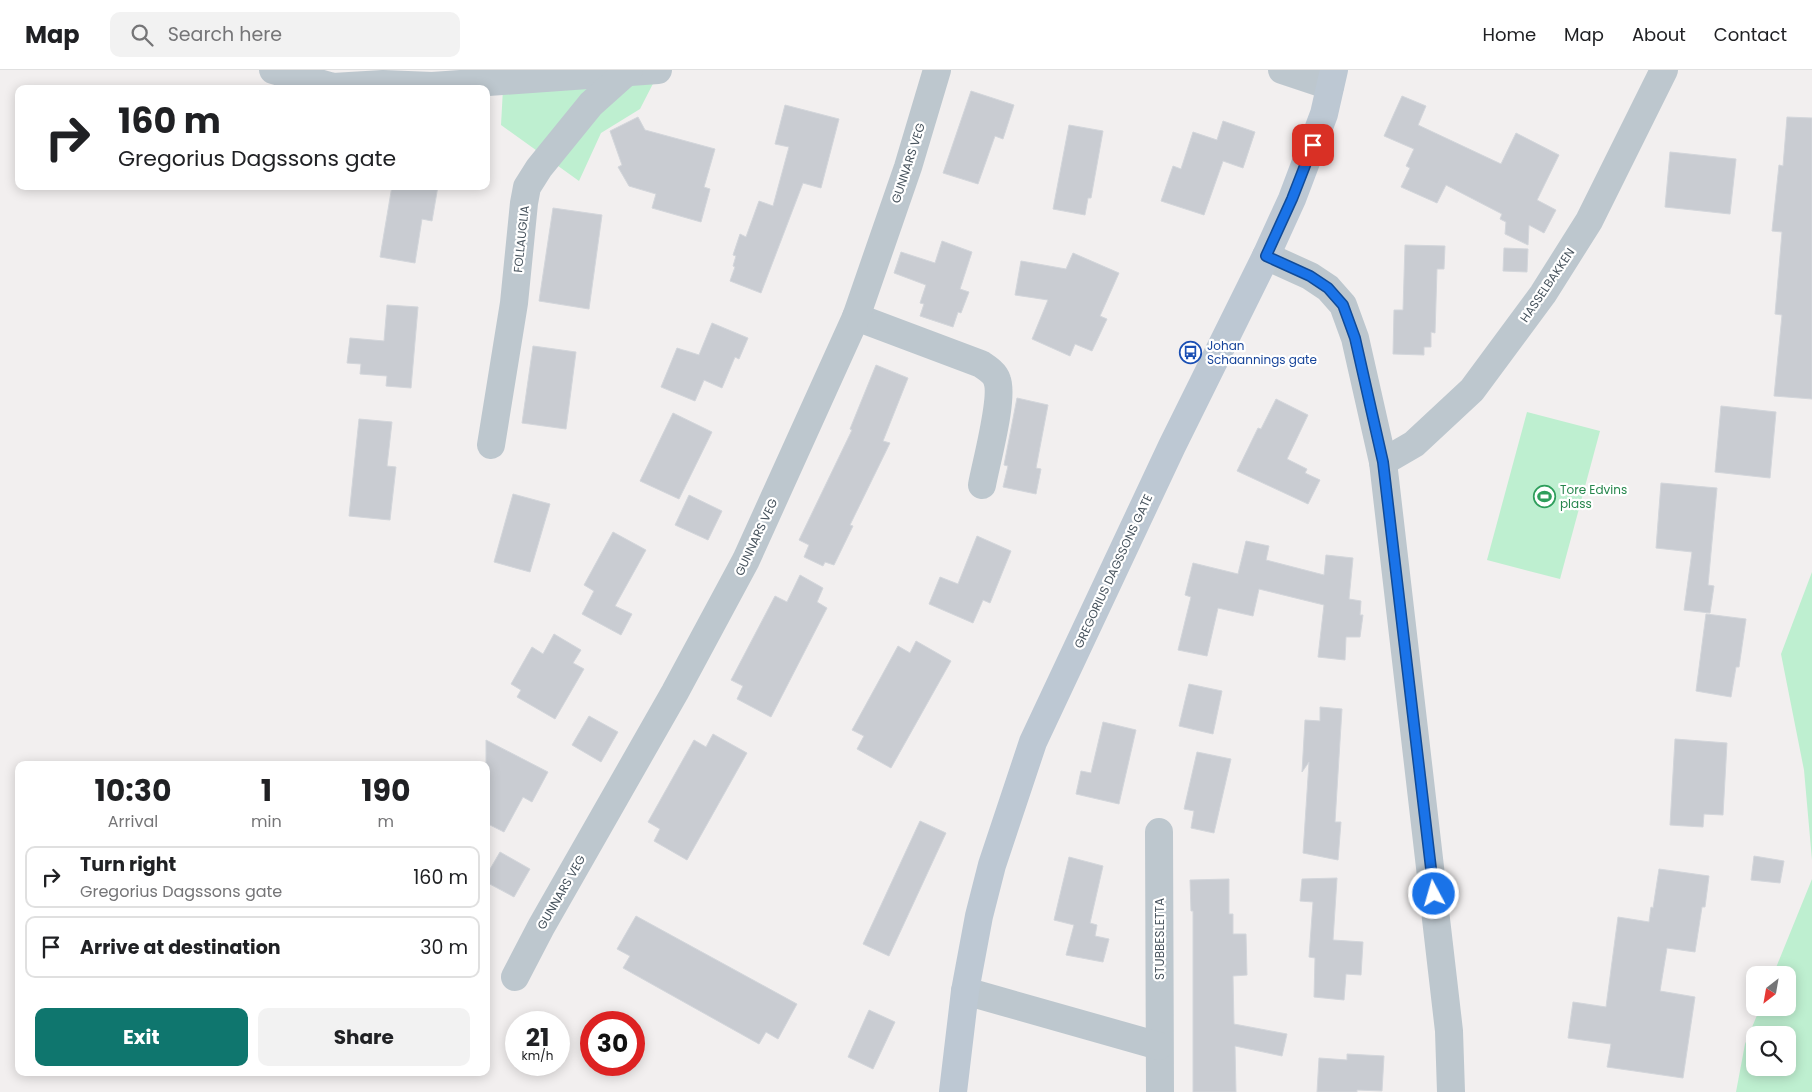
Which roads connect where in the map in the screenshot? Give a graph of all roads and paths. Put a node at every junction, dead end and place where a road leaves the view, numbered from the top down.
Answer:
1 (273, 70) edge
2 (359, 70) edge
3 (658, 70) edge
4 (937, 70) edge
5 (1282, 70) edge
6 (1664, 70) edge
7 (629, 71) edge
8 (1332, 78) edge
9 (383, 84) junction
10 (326, 85) edge
11 (366, 85) edge
12 (408, 85) edge
13 (445, 85) edge
14 (1266, 256) junction
15 (856, 317) junction
16 (491, 445) dead end
17 (1383, 462) junction
18 (982, 485) dead end
19 (1159, 832) dead end
20 (515, 977) dead end
21 (966, 991) junction
22 (1159, 1046) junction
23 (953, 1092) edge
24 (1160, 1092) edge
25 (1451, 1092) edge

1 - 10 street
2 - 9 street
3 - 7 street
4 - 15 street, GUNNARS VEG
5 - 8 street
6 - 17 street, HASSELBAKKEN
7 - 13 street
7 - 16 street, FOLLAUGLIA
8 - 14 street, GREGORIUS DAGSSONS GATE
9 - 11 street
9 - 12 street
14 - 17 street
14 - 21 street, GREGORIUS DAGSSONS GATE
15 - 18 street
15 - 20 street, GUNNARS VEG
17 - 25 street
19 - 22 street, STUBBESLETTA
21 - 22 street
21 - 23 street, GREGORIUS DAGSSONS GATE
22 - 24 street, STUBBESLETTA

